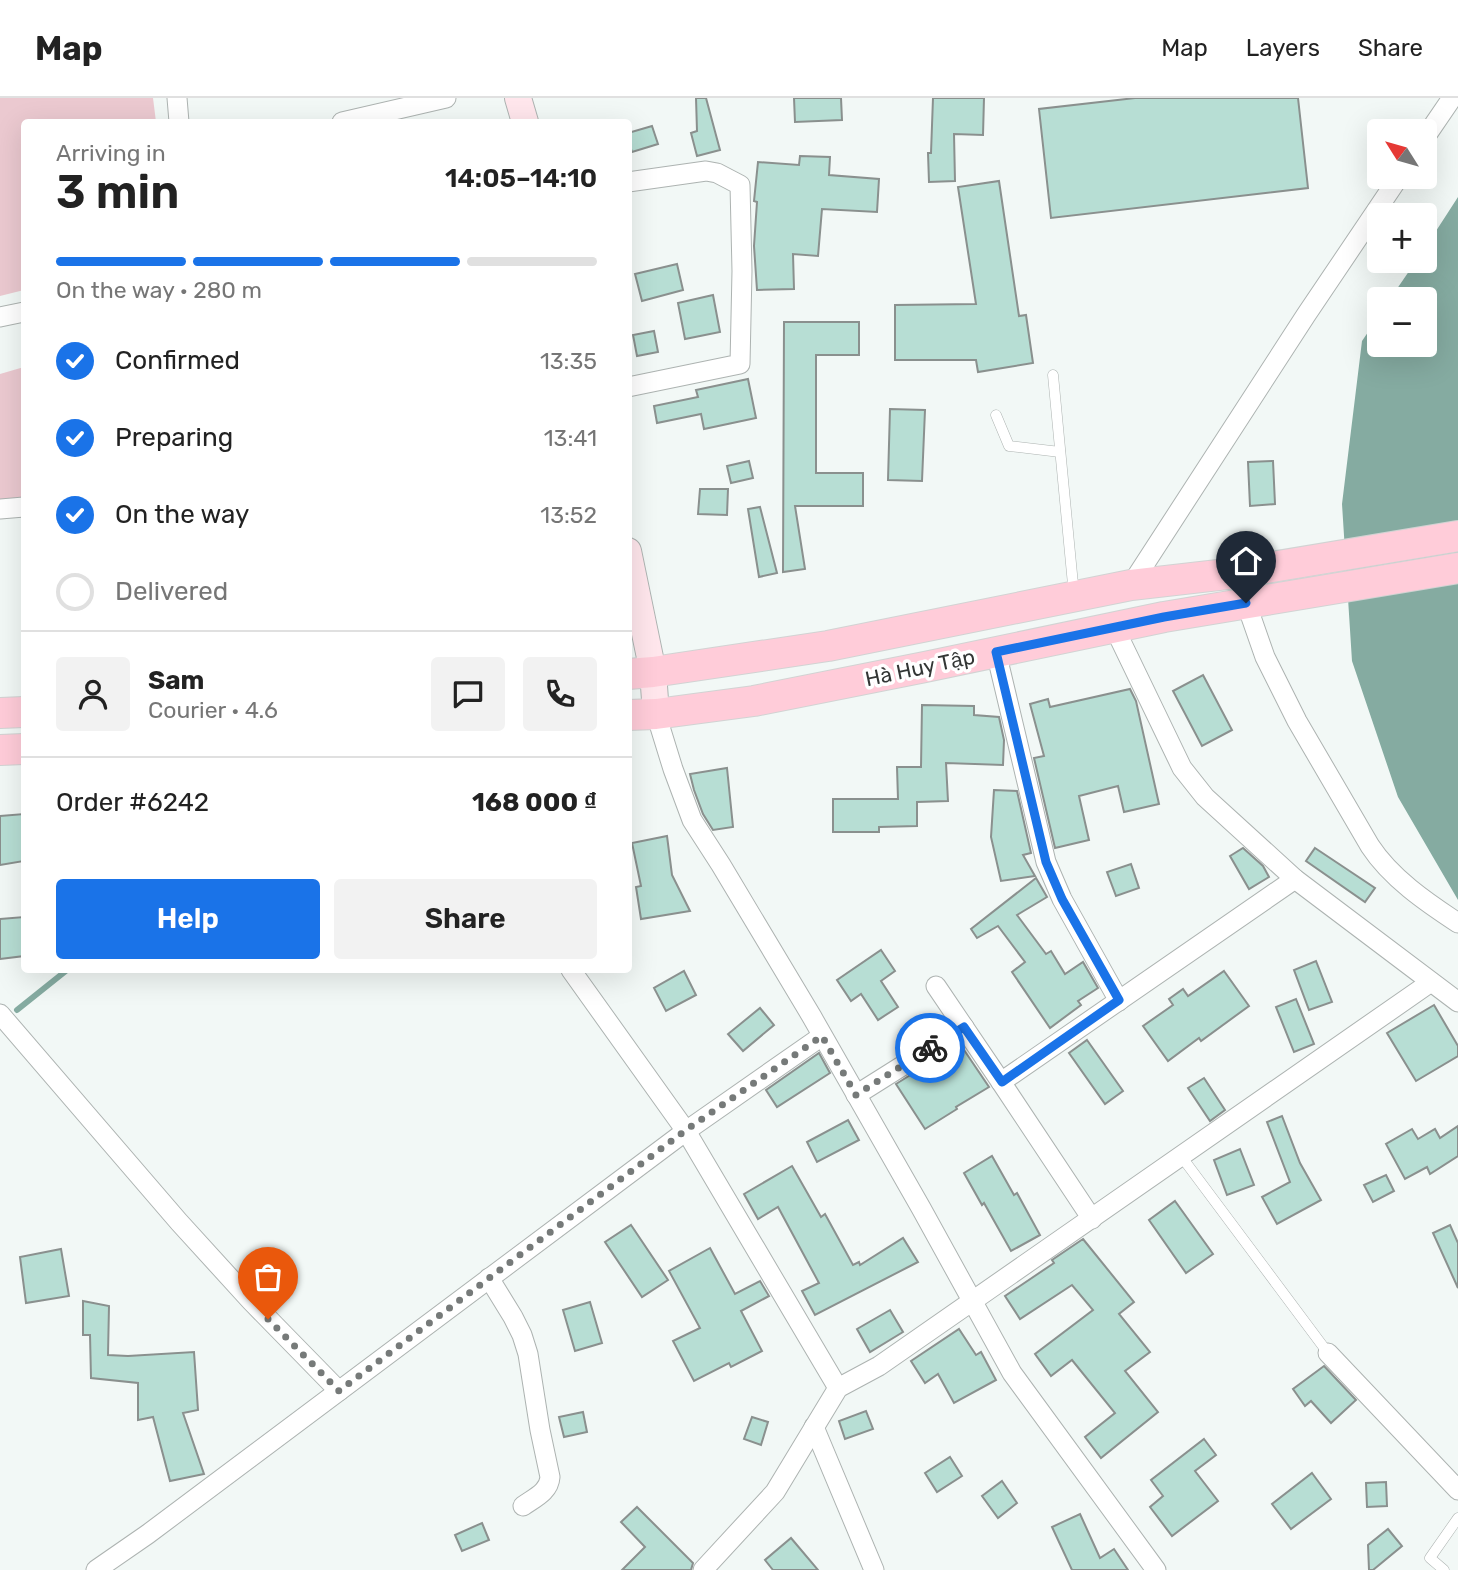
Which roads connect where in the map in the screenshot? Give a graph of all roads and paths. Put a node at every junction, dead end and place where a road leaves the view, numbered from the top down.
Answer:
1 (177, 98) edge
2 (446, 98) edge
3 (518, 98) edge
4 (1452, 98) edge
5 (179, 119) edge
6 (355, 119) edge
7 (524, 119) edge
8 (1437, 120) edge
9 (632, 181) edge
10 (1391, 189) edge
11 (21, 313) edge
12 (0, 317) edge
13 (1053, 375) dead end
14 (632, 386) edge
15 (996, 415) dead end
16 (1060, 452) junction
17 (21, 507) edge
18 (0, 509) edge
19 (1458, 536) edge
20 (1458, 568) edge
21 (1236, 573) junction
22 (1131, 585) junction
23 (632, 589) edge
24 (1074, 595) junction
25 (1246, 603) junction
26 (1114, 627) junction
27 (996, 652) junction
28 (641, 673) edge
29 (21, 712) edge
30 (0, 713) edge
31 (642, 715) edge
32 (21, 749) edge
33 (0, 750) edge
34 (1294, 879) junction
35 (1458, 923) edge
36 (573, 973) edge
37 (1431, 982) junction
38 (936, 986) dead end
39 (1119, 1000) junction
40 (1458, 1002) edge
41 (0, 1014) edge
42 (964, 1027) junction
43 (822, 1036) junction
44 (1002, 1082) junction
45 (856, 1095) junction
46 (686, 1130) junction
47 (1181, 1156) junction
48 (1092, 1219) junction
49 (489, 1278) junction
50 (973, 1302) junction
51 (1328, 1353) joint
52 (838, 1388) junction
53 (339, 1391) junction
54 (814, 1427) junction
55 (1458, 1490) edge
56 (523, 1506) dead end
57 (1458, 1518) edge
58 (96, 1570) edge
59 (703, 1570) edge
60 (874, 1570) edge
61 (1156, 1570) edge
62 (1444, 1570) edge

1 - 5 street
2 - 6 street
3 - 7 street
4 - 8 street
9 - 14 street
10 - 22 street
11 - 12 street
13 - 16 lane
15 - 16 lane
16 - 24 lane
17 - 18 street
19 - 21 main road, Hà Huy Tập
20 - 25 main road, Hà Huy Tập
21 - 22 main road, Hà Huy Tập
21 - 25 street
22 - 24 main road, Hà Huy Tập
23 - 28 street
24 - 28 main road, Hà Huy Tập
25 - 26 main road, Hà Huy Tập
25 - 35 street
26 - 27 main road, Hà Huy Tập
26 - 34 street
27 - 31 main road, Hà Huy Tập
27 - 39 street
28 - 31 street
29 - 30 main road
31 - 43 street
32 - 33 main road
34 - 37 street
34 - 39 street
36 - 46 street
37 - 40 street
37 - 47 street
38 - 42 street
39 - 44 street
41 - 53 street
42 - 44 street
42 - 45 street
43 - 45 street
43 - 46 street
44 - 48 street
45 - 50 street
46 - 49 street
46 - 52 street
47 - 48 street
47 - 51 lane
48 - 50 street
49 - 53 street
49 - 56 street
50 - 52 street
50 - 61 street
51 - 55 street
52 - 54 street
53 - 58 street
54 - 59 street
54 - 60 street
57 - 62 lane

